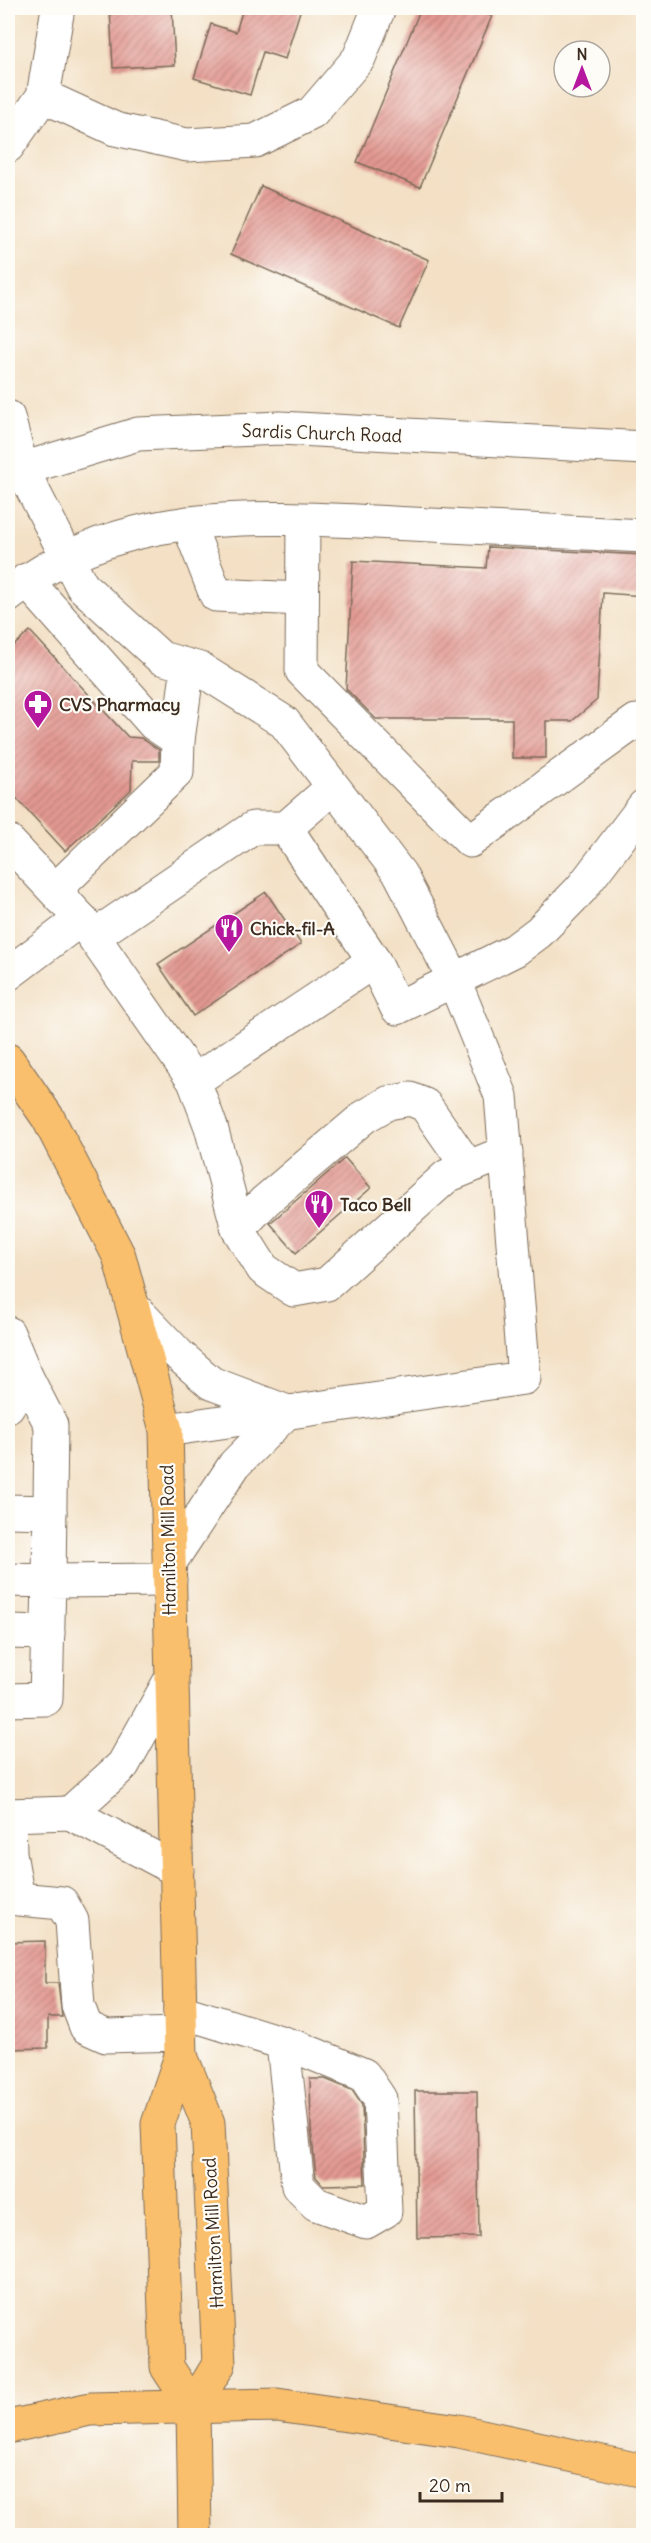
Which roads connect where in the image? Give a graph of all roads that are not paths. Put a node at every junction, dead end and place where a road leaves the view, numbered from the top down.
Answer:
1 (58, 8) edge
2 (379, 8) edge
3 (44, 96) junction
4 (8, 146) edge
5 (8, 417) edge
6 (644, 448) edge
7 (15, 472) edge
8 (303, 520) junction
9 (188, 523) junction
10 (644, 536) edge
11 (68, 556) junction
12 (17, 588) edge
13 (302, 599) junction
14 (188, 666) junction
15 (641, 719) edge
16 (178, 740) junction
17 (333, 787) junction
18 (644, 806) edge
19 (286, 828) junction
20 (8, 841) edge
21 (55, 890) junction
22 (87, 928) junction
23 (374, 962) junction
24 (8, 974) edge
25 (454, 980) junction
26 (8, 1060) edge
27 (194, 1081) junction
28 (506, 1152) junction
29 (468, 1167) junction
30 (238, 1229) junction
31 (133, 1307) junction
32 (8, 1334) edge
33 (26, 1377) junction
34 (8, 1406) edge
35 (287, 1412) junction
36 (166, 1430) junction
37 (8, 1511) edge
38 (50, 1512) junction
39 (170, 1572) junction
40 (8, 1580) edge
41 (49, 1581) junction
42 (8, 1632) edge
43 (48, 1633) junction
44 (171, 1679) junction
45 (8, 1700) edge
46 (70, 1813) junction
47 (8, 1815) edge
48 (177, 1870) junction
49 (13, 1900) edge
50 (181, 2034) junction
51 (283, 2044) junction
52 (193, 2407) junction
53 (8, 2427) edge
54 (644, 2471) edge
55 (195, 2535) edge

1 - 3 street
2 - 3 street
3 - 4 street
5 - 7 street
6 - 7 street, Sardis Church Road
7 - 11 street
8 - 9 street
8 - 10 street
8 - 13 street
9 - 11 street
9 - 13 street
11 - 12 street
11 - 14 street
12 - 16 street
13 - 15 street
14 - 16 street
14 - 17 street
16 - 21 street
17 - 19 street
17 - 25 street
18 - 25 street
19 - 22 street
19 - 23 street
20 - 21 street
21 - 22 street
22 - 24 street
22 - 27 street
23 - 25 street
23 - 27 street
25 - 28 street
26 - 31 main road, Hamilton Mill Road
27 - 30 street
28 - 29 street
28 - 35 street
29 - 30 street
29 - 30 street
31 - 35 street
31 - 36 main road, Hamilton Mill Road
32 - 33 street
33 - 34 street
33 - 38 street
35 - 36 street
35 - 39 street
36 - 39 main road, Hamilton Mill Road
37 - 38 street
38 - 41 street
39 - 41 street
39 - 44 main road, Hamilton Mill Road
40 - 41 street
41 - 43 street
42 - 43 street
43 - 45 street
44 - 46 street
44 - 48 main road, Hamilton Mill Road
46 - 47 street
46 - 48 street
47 - 49 street
48 - 50 main road, Hamilton Mill Road
49 - 50 street
50 - 51 street
50 - 52 main road, Hamilton Mill Road
50 - 52 main road, Hamilton Mill Road
51 - 51 street
52 - 53 main road
52 - 54 main road
52 - 55 main road

